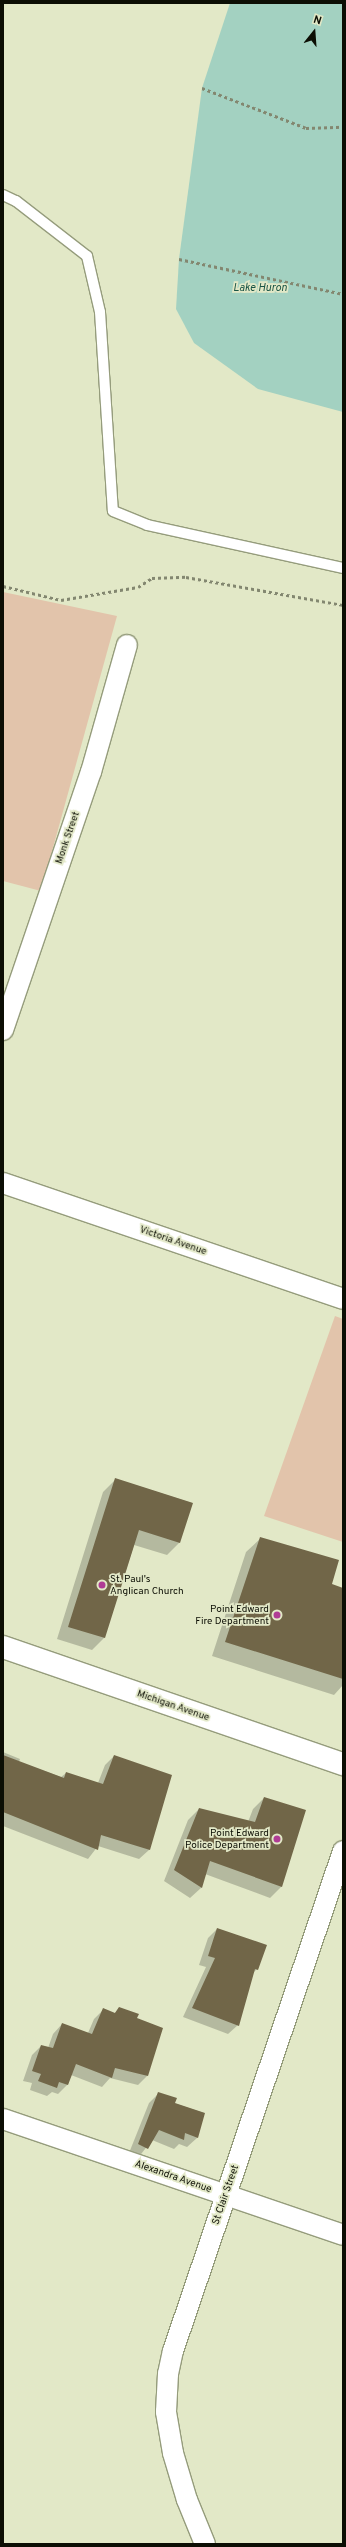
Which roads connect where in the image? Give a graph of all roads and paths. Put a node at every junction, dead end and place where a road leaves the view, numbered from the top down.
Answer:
1 (202, 88) dead end
2 (343, 127) edge
3 (3, 195) edge
4 (179, 259) dead end
5 (343, 294) edge
6 (343, 568) edge
7 (3, 586) edge
8 (343, 605) edge
9 (127, 645) dead end
10 (3, 1030) edge
11 (3, 1182) edge
12 (343, 1299) edge
13 (3, 1647) edge
14 (343, 1764) edge
15 (343, 1850) edge
16 (3, 2119) edge
17 (226, 2195) junction
18 (343, 2235) edge
19 (205, 2544) edge

1 - 2 path
3 - 6 lane
4 - 5 path
7 - 8 path
9 - 10 street, Monk Street
11 - 12 street, Victoria Avenue
13 - 14 street, Michigan Avenue
15 - 17 street, St Clair Street
16 - 17 street, Alexandra Avenue
17 - 18 street, Alexandra Avenue
17 - 19 street, St Clair Street

